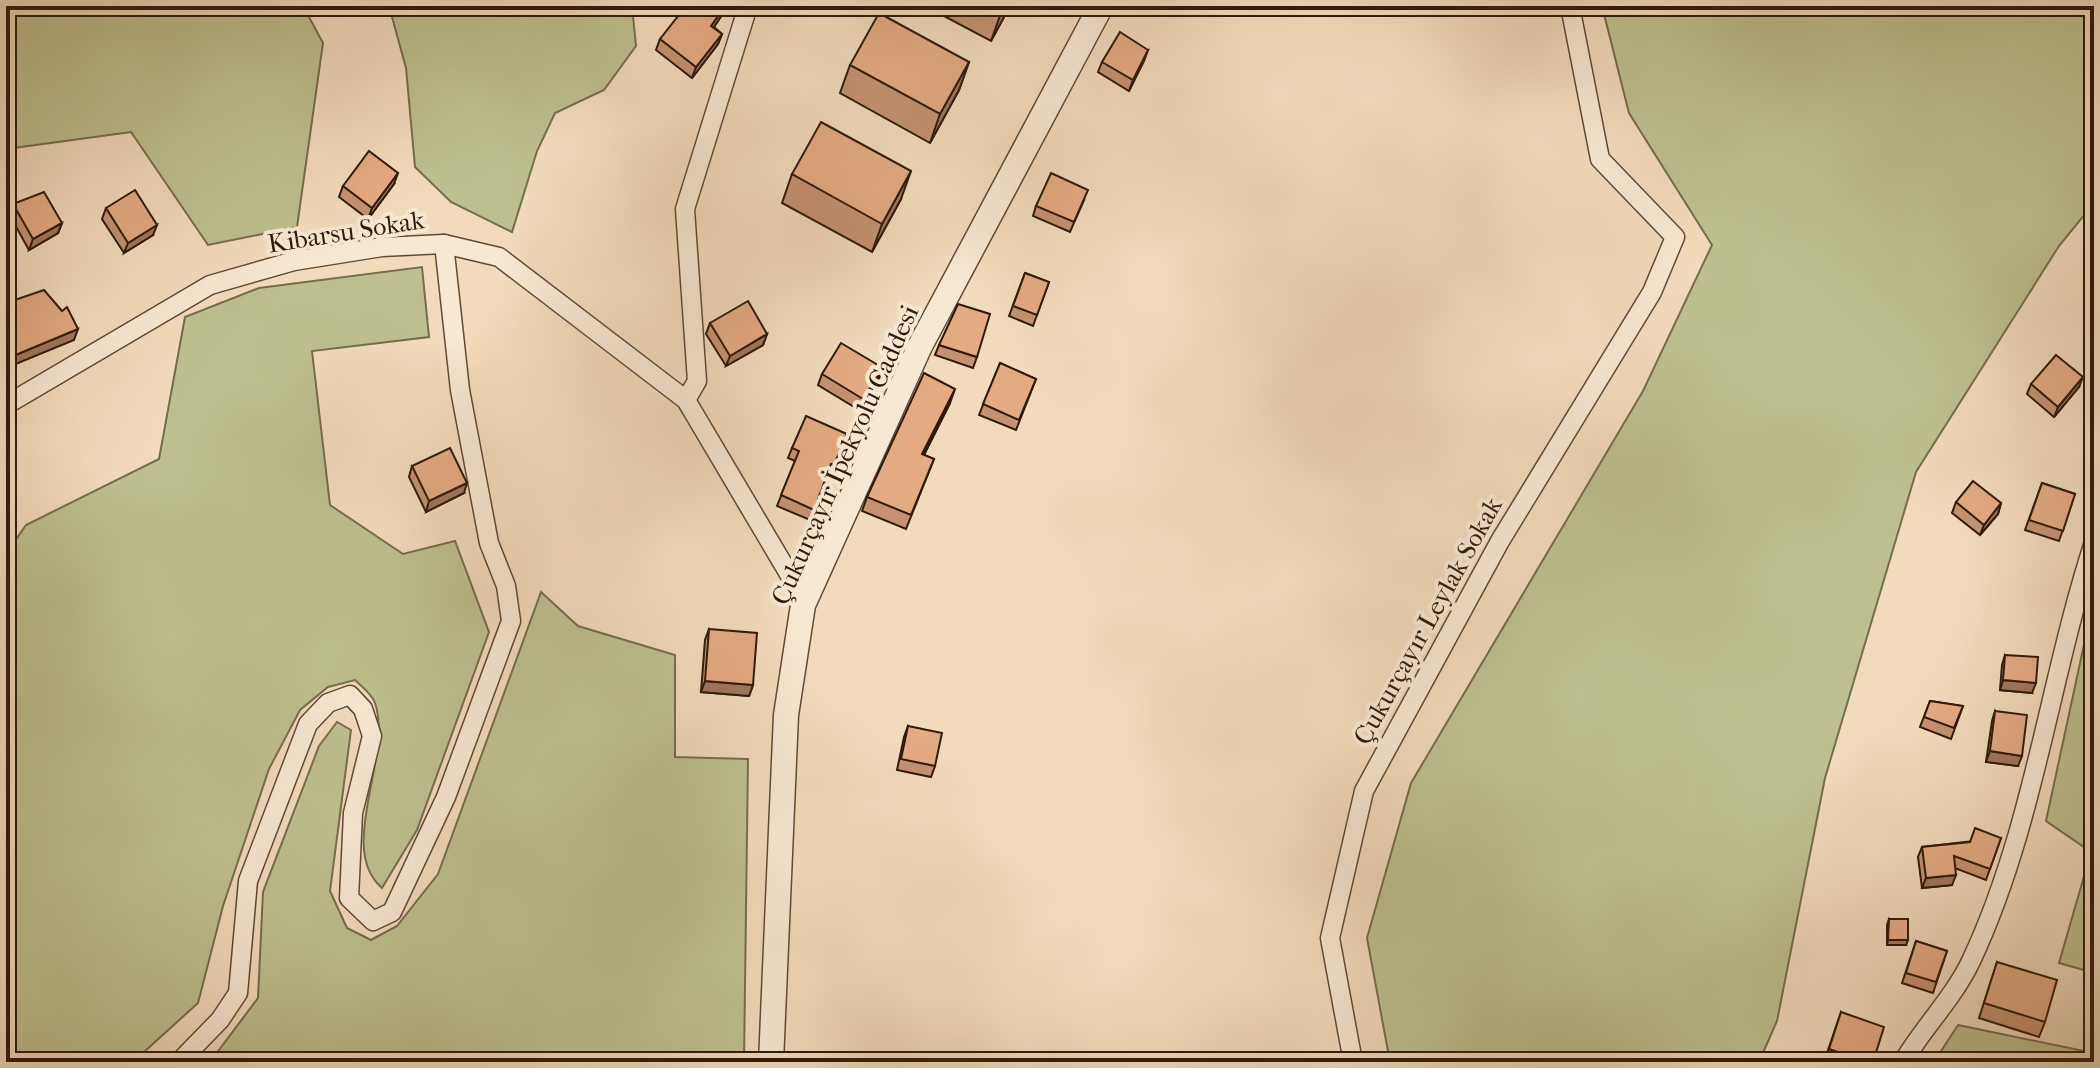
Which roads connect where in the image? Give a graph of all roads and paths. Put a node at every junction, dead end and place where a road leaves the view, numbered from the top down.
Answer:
1 (748, 6) edge
2 (1101, 6) edge
3 (1570, 6) edge
4 (444, 244) junction
5 (686, 400) junction
6 (6, 405) edge
7 (2094, 542) edge
8 (805, 601) junction
9 (179, 1062) edge
10 (771, 1062) edge
11 (1353, 1062) edge
12 (1903, 1062) edge

1 - 5 street
2 - 8 street, Çukurçayır İpekyolu Caddesi
3 - 11 street, Çukurçayır Leylak Sokak
4 - 5 street, Kibarsu Sokak
4 - 6 street, Kibarsu Sokak
4 - 9 street
5 - 8 street, Kibarsu Sokak
7 - 12 street
8 - 10 street, Çukurçayır İpekyolu Caddesi

